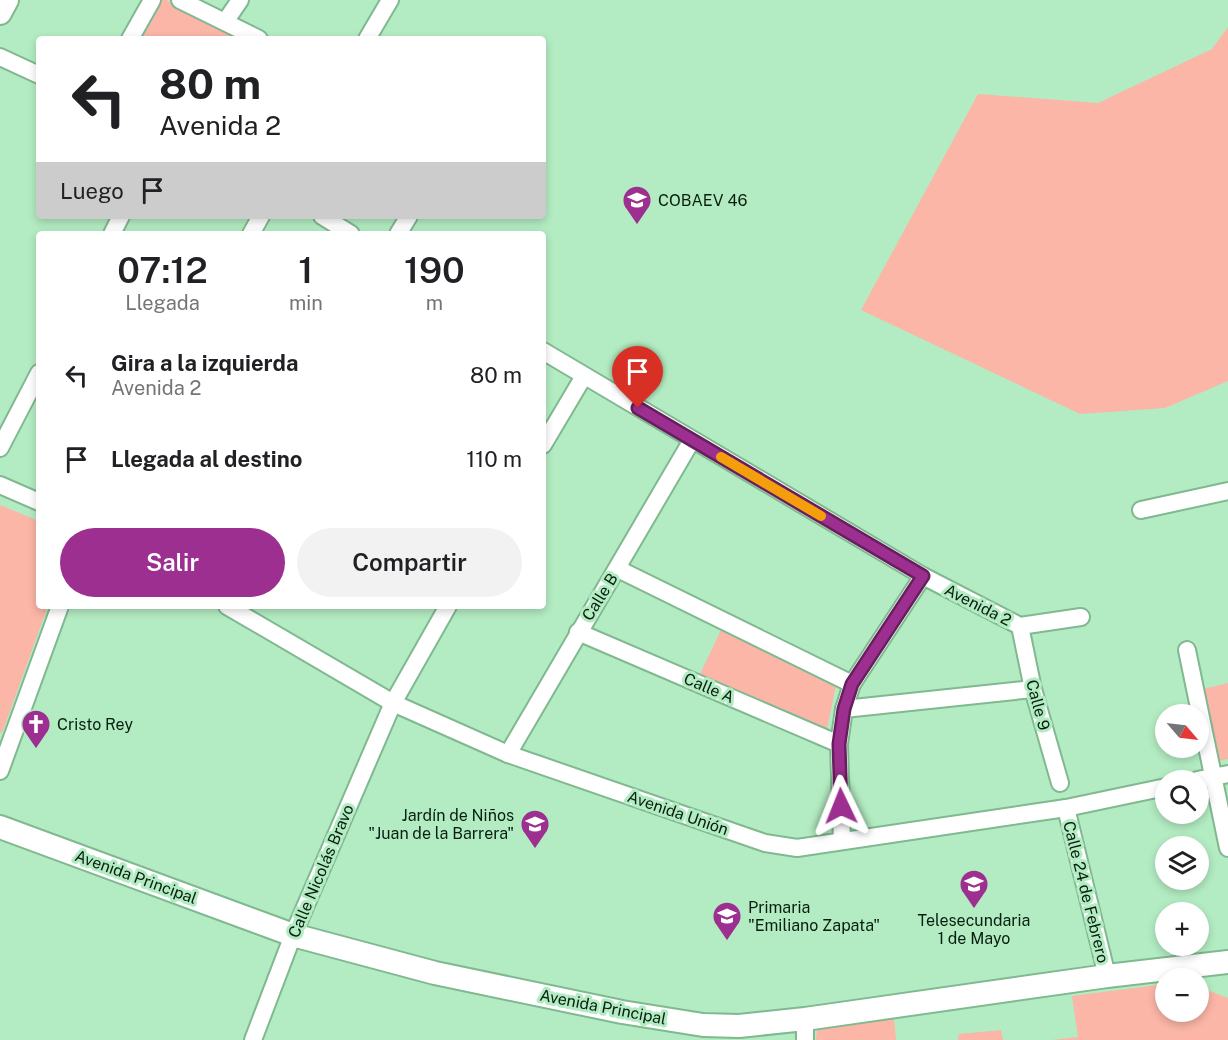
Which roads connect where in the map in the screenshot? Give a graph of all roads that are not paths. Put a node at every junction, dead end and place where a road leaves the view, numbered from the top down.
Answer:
1 (7, 0) edge
2 (152, 0) edge
3 (180, 0) edge
4 (240, 0) edge
5 (390, 0) edge
6 (0, 13) edge
7 (225, 22) junction
8 (132, 36) edge
9 (253, 36) edge
10 (369, 36) edge
11 (0, 57) edge
12 (36, 74) edge
13 (327, 219) edge
14 (346, 231) edge
15 (546, 353) edge
16 (585, 376) junction
17 (36, 379) edge
18 (546, 440) edge
19 (692, 440) junction
20 (0, 448) edge
21 (0, 485) edge
22 (1228, 491) edge
23 (36, 501) edge
24 (1141, 510) dead end
25 (618, 569) junction
26 (923, 576) junction
27 (59, 609) edge
28 (232, 609) edge
29 (446, 609) edge
30 (1080, 617) dead end
31 (1020, 626) junction
32 (578, 632) junction
33 (1186, 650) dead end
34 (852, 684) junction
35 (1033, 689) junction
36 (393, 703) junction
37 (844, 709) junction
38 (839, 744) junction
39 (508, 754) junction
40 (0, 771) edge
41 (1221, 775) edge
42 (1060, 783) dead end
43 (1155, 789) edge
44 (1066, 808) junction
45 (0, 827) edge
46 (842, 841) junction
47 (1228, 848) edge
48 (293, 935) junction
49 (1228, 962) edge
50 (1107, 976) junction
51 (805, 1029) edge
52 (253, 1040) edge

1 - 6 street
2 - 8 street
3 - 7 street
4 - 7 street
5 - 10 street
7 - 9 street
11 - 12 street
13 - 14 street
15 - 16 street, Avenida 2
16 - 18 street
16 - 19 street, Avenida 2
17 - 20 street
19 - 25 street, Calle B
19 - 26 street, Avenida 2
21 - 23 street
22 - 24 street
25 - 32 street, Calle B
25 - 34 street
26 - 31 street, Avenida 2
26 - 34 street
27 - 40 street
28 - 36 street, Avenida Unión
29 - 36 street, Calle Nicolás Bravo
30 - 31 street, Avenida 2
31 - 35 street, Calle 9
32 - 38 street, Calle A
32 - 39 street, Calle B
33 - 41 street
34 - 37 street
35 - 37 street
35 - 42 street, Calle 9
36 - 39 street, Avenida Unión
36 - 48 street, Calle Nicolás Bravo
37 - 38 street
38 - 46 street
39 - 46 street, Avenida Unión
41 - 47 street
43 - 44 street, Avenida Unión
44 - 46 street, Avenida Unión
44 - 50 street, Calle 24 de Febrero
45 - 48 street, Avenida Principal
48 - 51 street, Avenida Principal
48 - 52 street, Calle Nicolás Bravo
49 - 50 street, Avenida Principal
50 - 51 street, Avenida Principal

